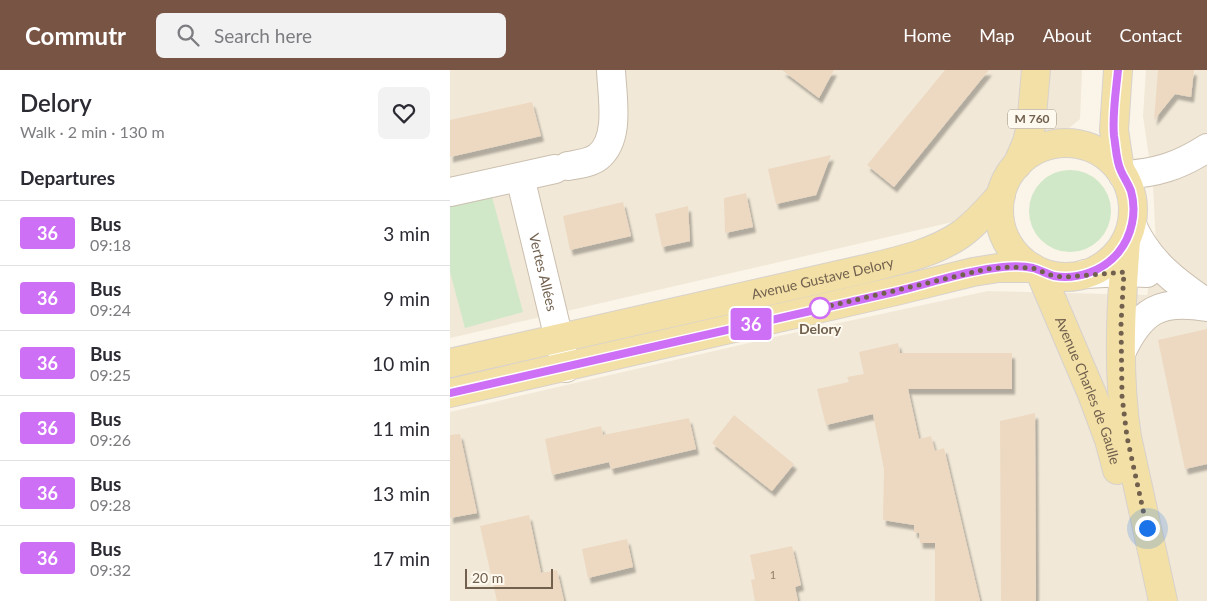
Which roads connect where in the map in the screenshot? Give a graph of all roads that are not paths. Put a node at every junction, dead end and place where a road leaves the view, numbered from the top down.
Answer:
1 (611, 70) edge
2 (1036, 70) edge
3 (1118, 70) edge
4 (1207, 148) edge
5 (1017, 165) junction
6 (1122, 172) junction
7 (520, 176) junction
8 (450, 192) edge
9 (1001, 195) junction
10 (1129, 233) junction
11 (1037, 270) junction
12 (1124, 272) junction
13 (1085, 274) junction
14 (1179, 285) junction
15 (1207, 303) edge
16 (1207, 307) edge
17 (558, 338) junction
18 (1121, 353) junction
19 (450, 363) edge
20 (566, 368) junction
21 (450, 393) edge
22 (1145, 601) edge
23 (1163, 601) edge

1 - 7 street
2 - 5 main road, M 760
3 - 6 main road
4 - 6 street
5 - 6 main road
5 - 9 main road
6 - 10 main road
7 - 8 street
7 - 17 street, Vertes Allées
9 - 11 main road
9 - 17 main road, Avenue Gustave Delory
10 - 12 main road, Avenue Charles de Gaulle
10 - 13 main road
10 - 14 street
11 - 13 main road
11 - 20 main road, Avenue Gustave Delory
11 - 22 main road, Avenue Charles de Gaulle
12 - 13 street
12 - 14 street
12 - 18 main road, Avenue Charles de Gaulle
14 - 15 street
16 - 18 street
17 - 19 main road, Avenue Gustave Delory
17 - 20 street, Vertes Allées
18 - 23 main road, Avenue Charles de Gaulle
20 - 21 main road, Avenue Gustave Delory

